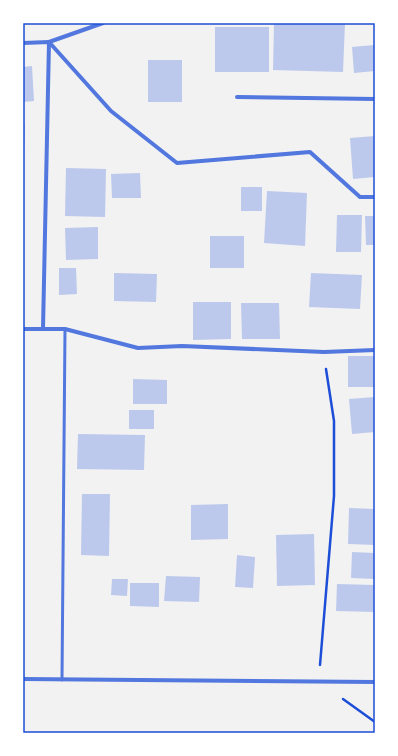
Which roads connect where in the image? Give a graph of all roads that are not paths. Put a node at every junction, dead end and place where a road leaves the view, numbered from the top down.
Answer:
1 (103, 23) edge
2 (49, 42) junction
3 (23, 43) edge
4 (237, 97) dead end
5 (375, 98) edge
6 (375, 197) edge
7 (23, 329) edge
8 (43, 329) junction
9 (65, 329) junction
10 (375, 350) edge
11 (23, 680) edge
12 (62, 680) junction
13 (375, 682) edge

1 - 2 street
2 - 3 street
2 - 6 street
2 - 8 street
4 - 5 street
7 - 8 street
8 - 9 street
9 - 10 street
9 - 12 lane
11 - 12 street
12 - 13 street

